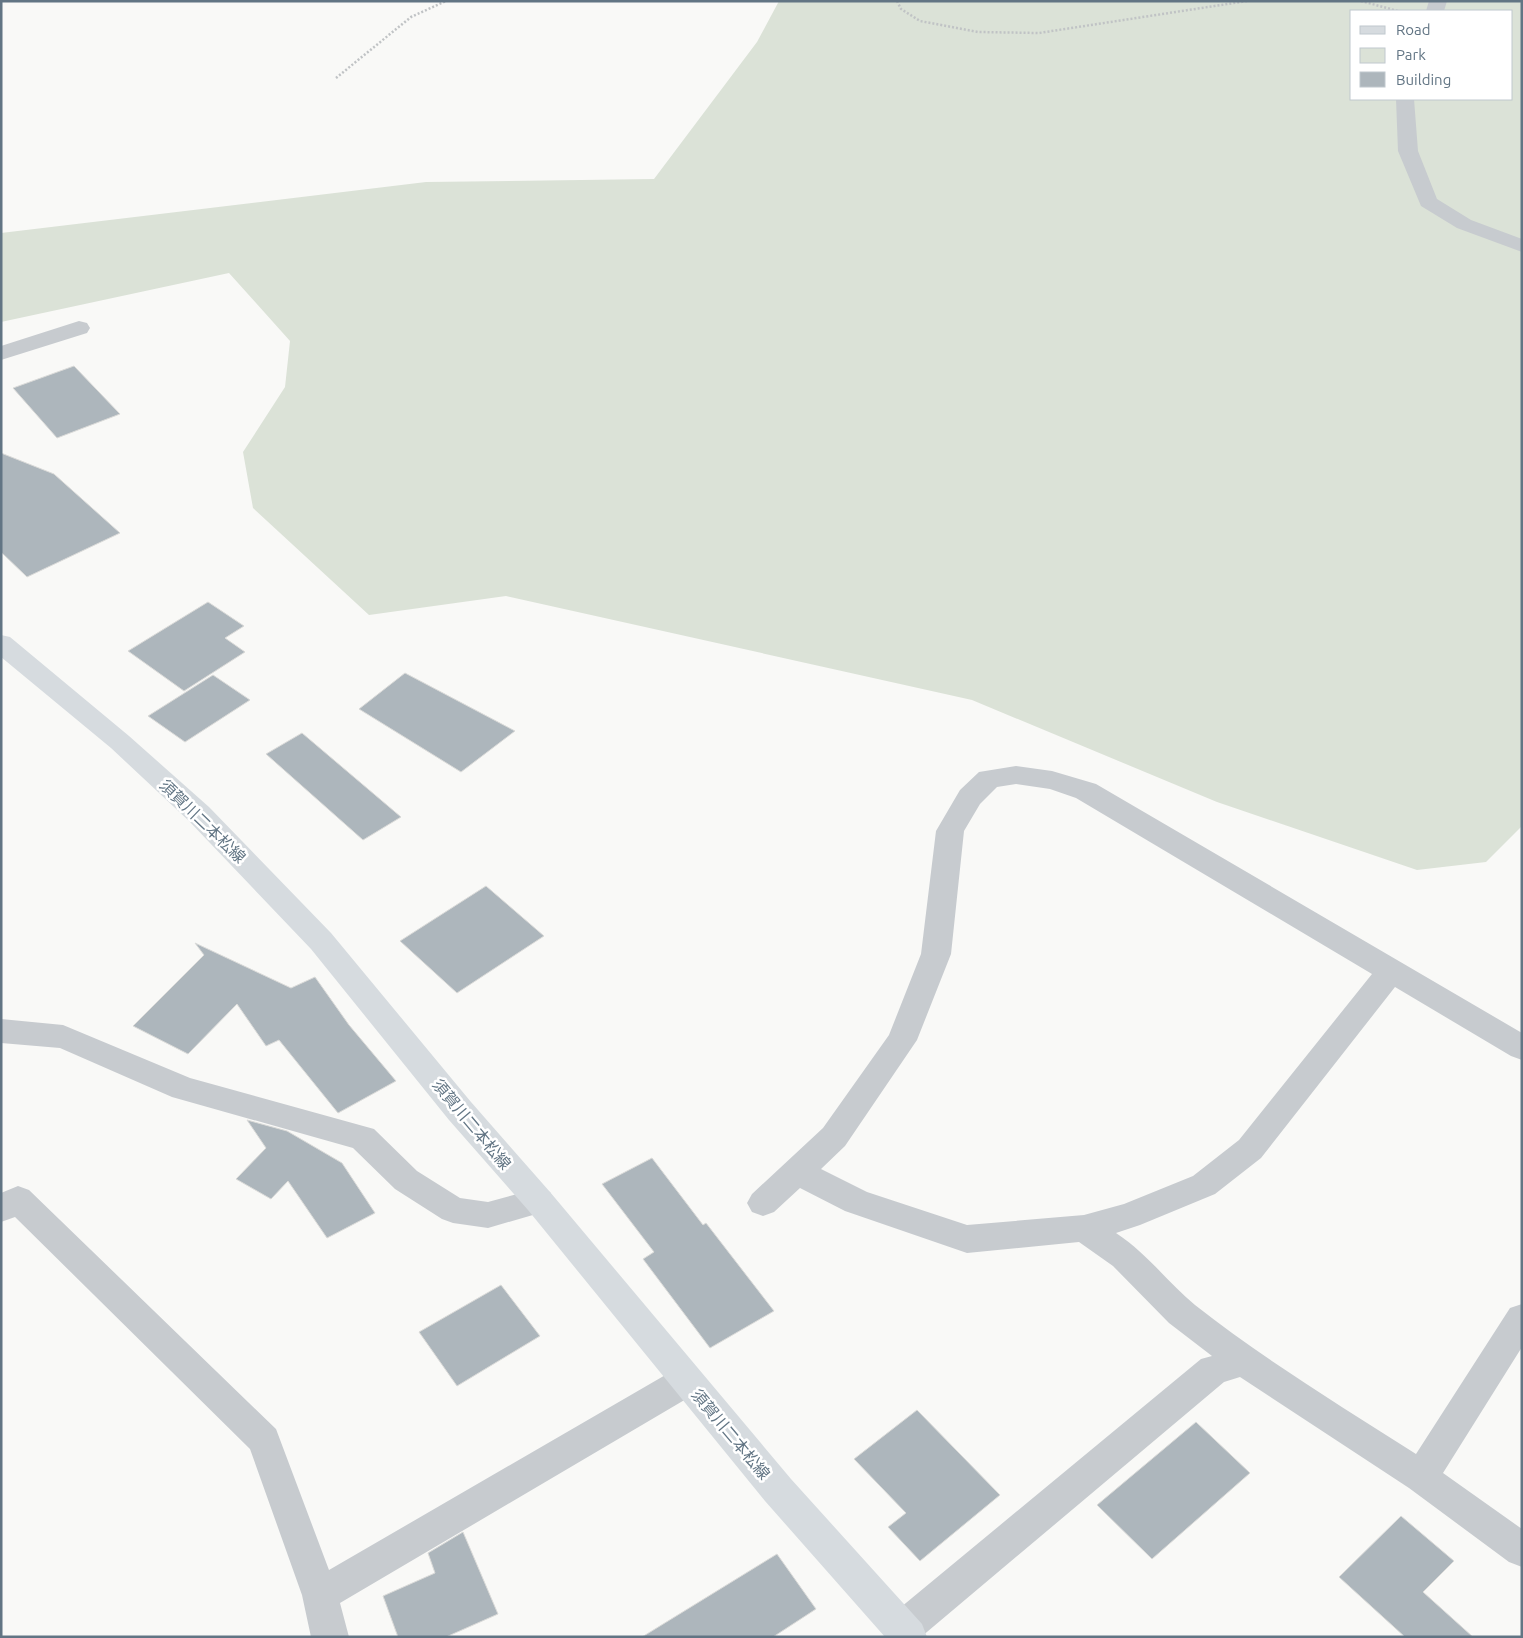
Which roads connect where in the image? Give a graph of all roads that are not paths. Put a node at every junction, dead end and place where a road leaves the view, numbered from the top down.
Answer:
1 (1405, 100) edge
2 (1522, 246) edge
3 (79, 328) dead end
4 (1, 353) edge
5 (5, 651) edge
6 (1391, 971) junction
7 (1, 1030) edge
8 (1522, 1048) edge
9 (797, 1171) junction
10 (539, 1202) junction
11 (763, 1203) dead end
12 (1, 1209) edge
13 (1084, 1228) junction
14 (1522, 1318) edge
15 (1244, 1361) junction
16 (686, 1381) junction
17 (1422, 1477) junction
18 (1522, 1550) edge
19 (320, 1595) junction
20 (906, 1633) edge
21 (330, 1637) edge

1 - 2 street
3 - 4 street
5 - 10 main road, 須賀川二本松線
6 - 8 street
6 - 9 street
6 - 13 street
7 - 10 street
9 - 11 street
9 - 13 street
10 - 16 main road, 須賀川二本松線
12 - 19 street
13 - 15 street
14 - 17 street
15 - 17 street
15 - 20 street
16 - 19 street
16 - 20 main road, 須賀川二本松線
17 - 18 street
19 - 21 street

